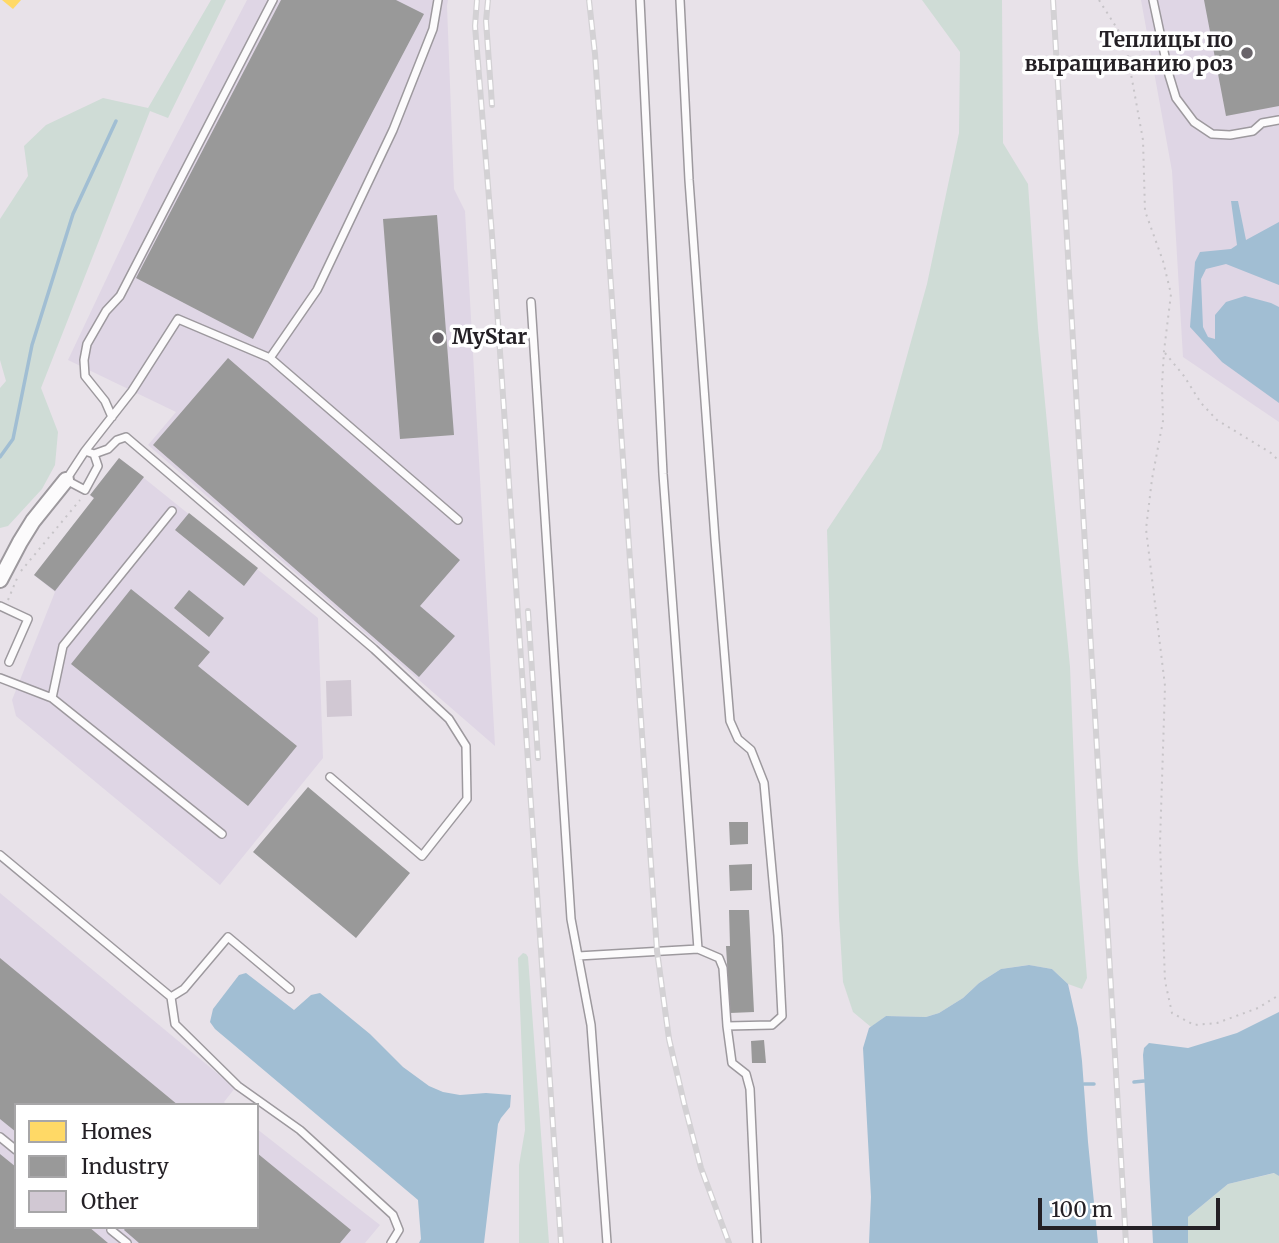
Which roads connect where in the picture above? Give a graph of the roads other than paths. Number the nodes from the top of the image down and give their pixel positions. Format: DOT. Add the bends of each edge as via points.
graph roads {
  1 [pos="273,0"];
  2 [pos="438,0"];
  3 [pos="640,0"];
  4 [pos="680,0"];
  5 [pos="1153,0"];
  6 [pos="1279,120"];
  7 [pos="531,302"];
  8 [pos="270,358"];
  9 [pos="112,417"];
  10 [pos="85,451"];
  11 [pos="94,454"];
  12 [pos="66,480"];
  13 [pos="172,511"];
  14 [pos="458,520"];
  15 [pos="0,580"];
  16 [pos="2,608"];
  17 [pos="9,662"];
  18 [pos="0,678"];
  19 [pos="52,698"];
  20 [pos="330,777"];
  21 [pos="222,834"];
  22 [pos="0,855"];
  23 [pos="698,948"];
  24 [pos="578,956"];
  25 [pos="290,989"];
  26 [pos="171,997"];
  27 [pos="727,1026"];
  28 [pos="0,1137"];
  29 [pos="14,1148"];
  30 [pos="112,1229"];
  31 [pos="127,1243"];
  32 [pos="391,1243"];
  33 [pos="607,1243"];
  34 [pos="757,1243"];
  1 -- 9 [label="lane" via="120,296 87,344 85,376"];
  2 -- 8 [label="lane" via="433,29 388,142 317,290"];
  3 -- 23 [label="lane" via="663,474"];
  4 -- 27 [label="lane" via="730,721 738,739 751,750 764,783 782,1016 772,1025"];
  5 -- 6 [label="lane" via="1176,98 1194,122 1212,134 1230,135"];
  7 -- 24 [label="lane" via="571,919"];
  8 -- 9 [label="lane" via="178,319"];
  8 -- 14 [label="lane"];
  9 -- 10 [label="lane"];
  10 -- 11 [label="lane"];
  10 -- 12 [label="lane"];
  11 -- 12 [label="lane" via="98,466 85,490"];
  11 -- 20 [label="lane" via="126,437 374,649 449,719 466,746 467,799 422,856"];
  12 -- 15 [label="street" via="26,531"];
  13 -- 19 [label="lane" via="63,646"];
  16 -- 17 [label="lane" via="28,619"];
  18 -- 19 [label="lane"];
  19 -- 21 [label="lane"];
  22 -- 26 [label="lane"];
  23 -- 24 [label="lane"];
  23 -- 27 [label="lane" via="719,958 723,968"];
  24 -- 33 [label="lane" via="591,1025"];
  25 -- 26 [label="lane" via="228,937 184,989"];
  26 -- 32 [label="lane" via="175,1024 238,1086 300,1130 393,1215 399,1230"];
  27 -- 34 [label="lane" via="732,1063 746,1074 750,1089"];
  28 -- 29 [label="lane"];
  30 -- 31 [label="lane"];
}
